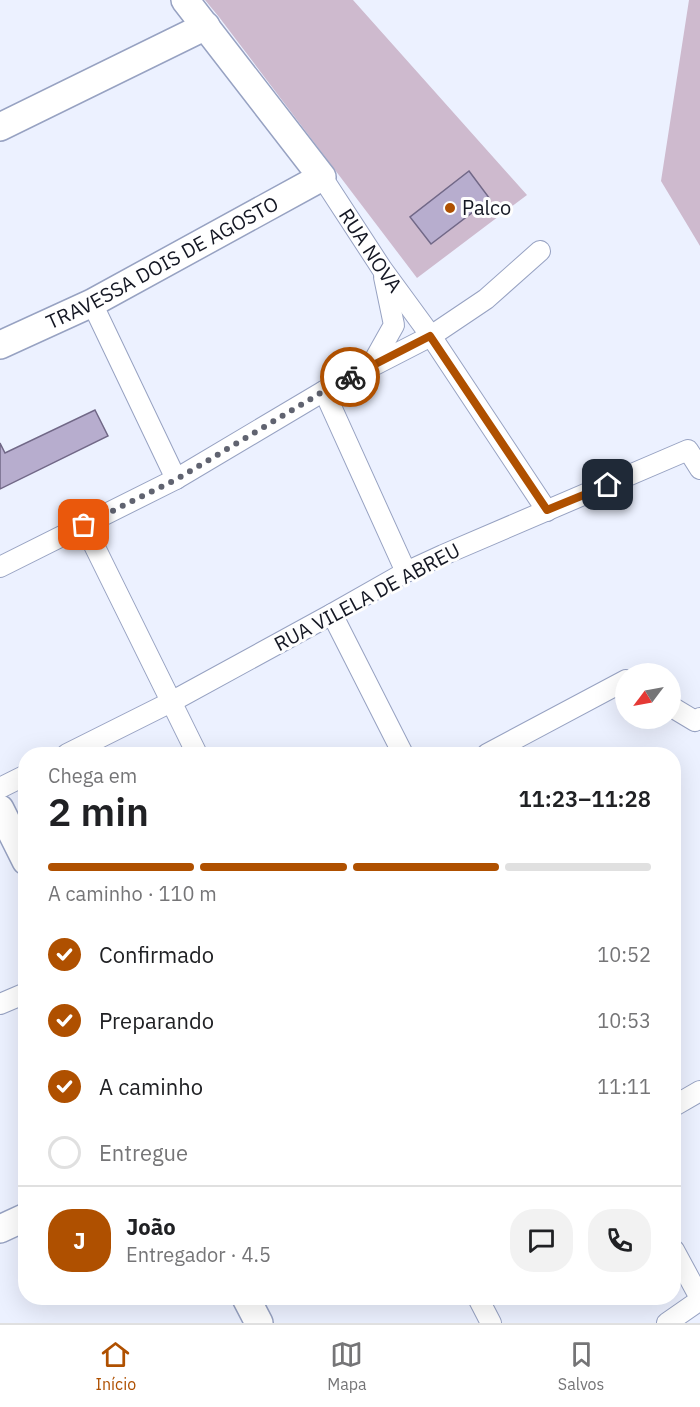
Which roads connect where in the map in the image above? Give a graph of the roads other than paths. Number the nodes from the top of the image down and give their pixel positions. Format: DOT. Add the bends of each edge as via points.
graph roads {
  1 [pos="184,0"];
  2 [pos="206,27"];
  3 [pos="0,127"];
  4 [pos="322,177"];
  5 [pos="540,251"];
  6 [pos="382,269"];
  7 [pos="93,303"];
  8 [pos="430,336"];
  9 [pos="0,345"];
  10 [pos="371,366"];
  11 [pos="324,391"];
  12 [pos="700,469"];
  13 [pos="177,479"];
  14 [pos="547,510"];
  15 [pos="84,525"];
  16 [pos="0,567"];
  17 [pos="406,572"];
  18 [pos="332,614"];
  19 [pos="615,686"];
  20 [pos="171,702"];
  21 [pos="681,713"];
  22 [pos="700,718"];
  23 [pos="81,747"];
  24 [pos="194,747"];
  25 [pos="399,747"];
  26 [pos="500,747"];
  27 [pos="18,779"];
  28 [pos="0,788"];
  29 [pos="0,809"];
  30 [pos="18,845"];
  31 [pos="18,996"];
  32 [pos="0,1004"];
  33 [pos="700,1091"];
  34 [pos="681,1102"];
  35 [pos="18,1220"];
  36 [pos="0,1229"];
  37 [pos="681,1263"];
  38 [pos="700,1299"];
  39 [pos="250,1305"];
  40 [pos="482,1305"];
  41 [pos="259,1323"];
  42 [pos="491,1323"];
  43 [pos="667,1323"];
  1 -- 2 [label="street, RUA NOVA"];
  2 -- 3 [label="street"];
  2 -- 4 [label="street, RUA NOVA"];
  4 -- 6 [label="street, RUA NOVA"];
  4 -- 7 [label="street, TRAVESSA DOIS DE AGOSTO"];
  5 -- 8 [label="street" via="486,299"];
  6 -- 8 [label="street, RUA NOVA"];
  6 -- 10 [label="street" via="394,325"];
  7 -- 9 [label="street, TRAVESSA DOIS DE AGOSTO"];
  7 -- 13 [label="street"];
  8 -- 10 [label="street"];
  8 -- 14 [label="street, RUA NOVA"];
  10 -- 11 [label="street"];
  11 -- 13 [label="street"];
  11 -- 17 [label="street"];
  12 -- 14 [label="street, RUA VILELA DE ABREU" via="688,450"];
  13 -- 15 [label="street"];
  14 -- 17 [label="street, RUA VILELA DE ABREU"];
  15 -- 16 [label="street"];
  15 -- 20 [label="street"];
  17 -- 18 [label="street, RUA VILELA DE ABREU"];
  18 -- 20 [label="street, RUA VILELA DE ABREU"];
  18 -- 25 [label="street"];
  19 -- 26 [label="street"];
  20 -- 23 [label="street, RUA VILELA DE ABREU"];
  20 -- 24 [label="street"];
  21 -- 22 [label="street" via="695,721"];
  27 -- 28 [label="street"];
  29 -- 30 [label="street"];
  31 -- 32 [label="street"];
  33 -- 34 [label="street"];
  35 -- 36 [label="street"];
  37 -- 38 [label="street"];
  38 -- 43 [label="street"];
  39 -- 41 [label="street"];
  40 -- 42 [label="street"];
}
